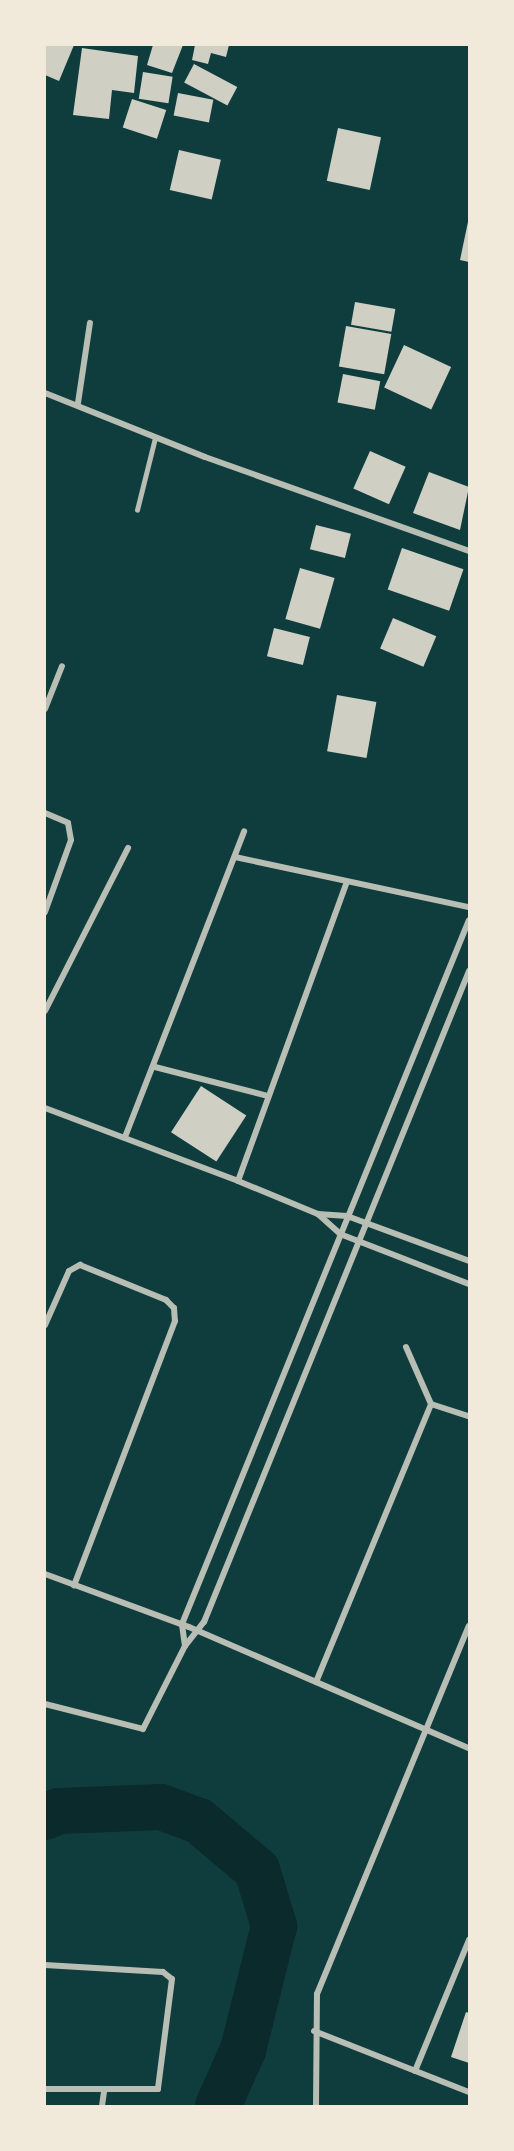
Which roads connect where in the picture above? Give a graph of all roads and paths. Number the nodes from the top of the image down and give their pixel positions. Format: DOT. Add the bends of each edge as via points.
graph roads {
  1 [pos="90,323"];
  2 [pos="45,393"];
  3 [pos="78,403"];
  4 [pos="155,438"];
  5 [pos="138,510"];
  6 [pos="469,551"];
  7 [pos="62,666"];
  8 [pos="45,709"];
  9 [pos="45,813"];
  10 [pos="244,831"];
  11 [pos="128,848"];
  12 [pos="235,856"];
  13 [pos="346,884"];
  14 [pos="469,908"];
  15 [pos="45,912"];
  16 [pos="469,920"];
  17 [pos="469,971"];
  18 [pos="45,1011"];
  19 [pos="154,1067"];
  20 [pos="268,1096"];
  21 [pos="45,1108"];
  22 [pos="125,1137"];
  23 [pos="238,1181"];
  24 [pos="318,1214"];
  25 [pos="347,1216"];
  26 [pos="366,1222"];
  27 [pos="340,1234"];
  28 [pos="358,1241"];
  29 [pos="469,1262"];
  30 [pos="469,1284"];
  31 [pos="45,1325"];
  32 [pos="406,1347"];
  33 [pos="431,1404"];
  34 [pos="469,1416"];
  35 [pos="45,1574"];
  36 [pos="74,1585"];
  37 [pos="182,1624"];
  38 [pos="469,1626"];
  39 [pos="198,1631"];
  40 [pos="185,1646"];
  41 [pos="316,1682"];
  42 [pos="45,1704"];
  43 [pos="424,1730"];
  44 [pos="469,1748"];
  45 [pos="469,1940"];
  46 [pos="45,1965"];
  47 [pos="314,2031"];
  48 [pos="415,2071"];
  49 [pos="45,2089"];
  50 [pos="104,2091"];
  51 [pos="469,2092"];
  52 [pos="102,2106"];
  53 [pos="316,2106"];
  1 -- 3 [label="street"];
  2 -- 3 [label="street"];
  3 -- 4 [label="street"];
  4 -- 5 [label="lane"];
  4 -- 6 [label="street"];
  7 -- 8 [label="street"];
  9 -- 15 [label="street" via="68,823 71,831"];
  10 -- 12 [label="street"];
  11 -- 18 [label="street"];
  12 -- 13 [label="street"];
  12 -- 19 [label="street"];
  13 -- 14 [label="street"];
  13 -- 20 [label="street"];
  16 -- 25 [label="street"];
  17 -- 26 [label="street"];
  19 -- 20 [label="street"];
  19 -- 22 [label="street"];
  20 -- 23 [label="street"];
  21 -- 22 [label="street"];
  22 -- 23 [label="street"];
  23 -- 24 [label="street"];
  24 -- 25 [label="street"];
  24 -- 27 [label="street"];
  25 -- 26 [label="street"];
  25 -- 27 [label="street"];
  26 -- 28 [label="street"];
  26 -- 29 [label="street"];
  27 -- 28 [label="street"];
  27 -- 37 [label="street"];
  28 -- 30 [label="street"];
  28 -- 39 [label="street"];
  31 -- 36 [label="street" via="69,1270 80,1265 166,1300 175,1321"];
  32 -- 33 [label="street"];
  33 -- 34 [label="street"];
  33 -- 41 [label="street"];
  35 -- 36 [label="street"];
  36 -- 37 [label="street"];
  37 -- 39 [label="street"];
  37 -- 40 [label="street"];
  38 -- 43 [label="street"];
  39 -- 40 [label="street"];
  39 -- 41 [label="street"];
  40 -- 42 [label="street" via="139,1732"];
  41 -- 43 [label="street"];
  43 -- 44 [label="street"];
  43 -- 47 [label="street" via="317,1994"];
  45 -- 48 [label="street"];
  46 -- 50 [label="street" via="164,1972 172,1979 158,2089"];
  47 -- 48 [label="street"];
  47 -- 53 [label="street"];
  48 -- 51 [label="street"];
  49 -- 50 [label="street"];
  50 -- 52 [label="street"];
}
